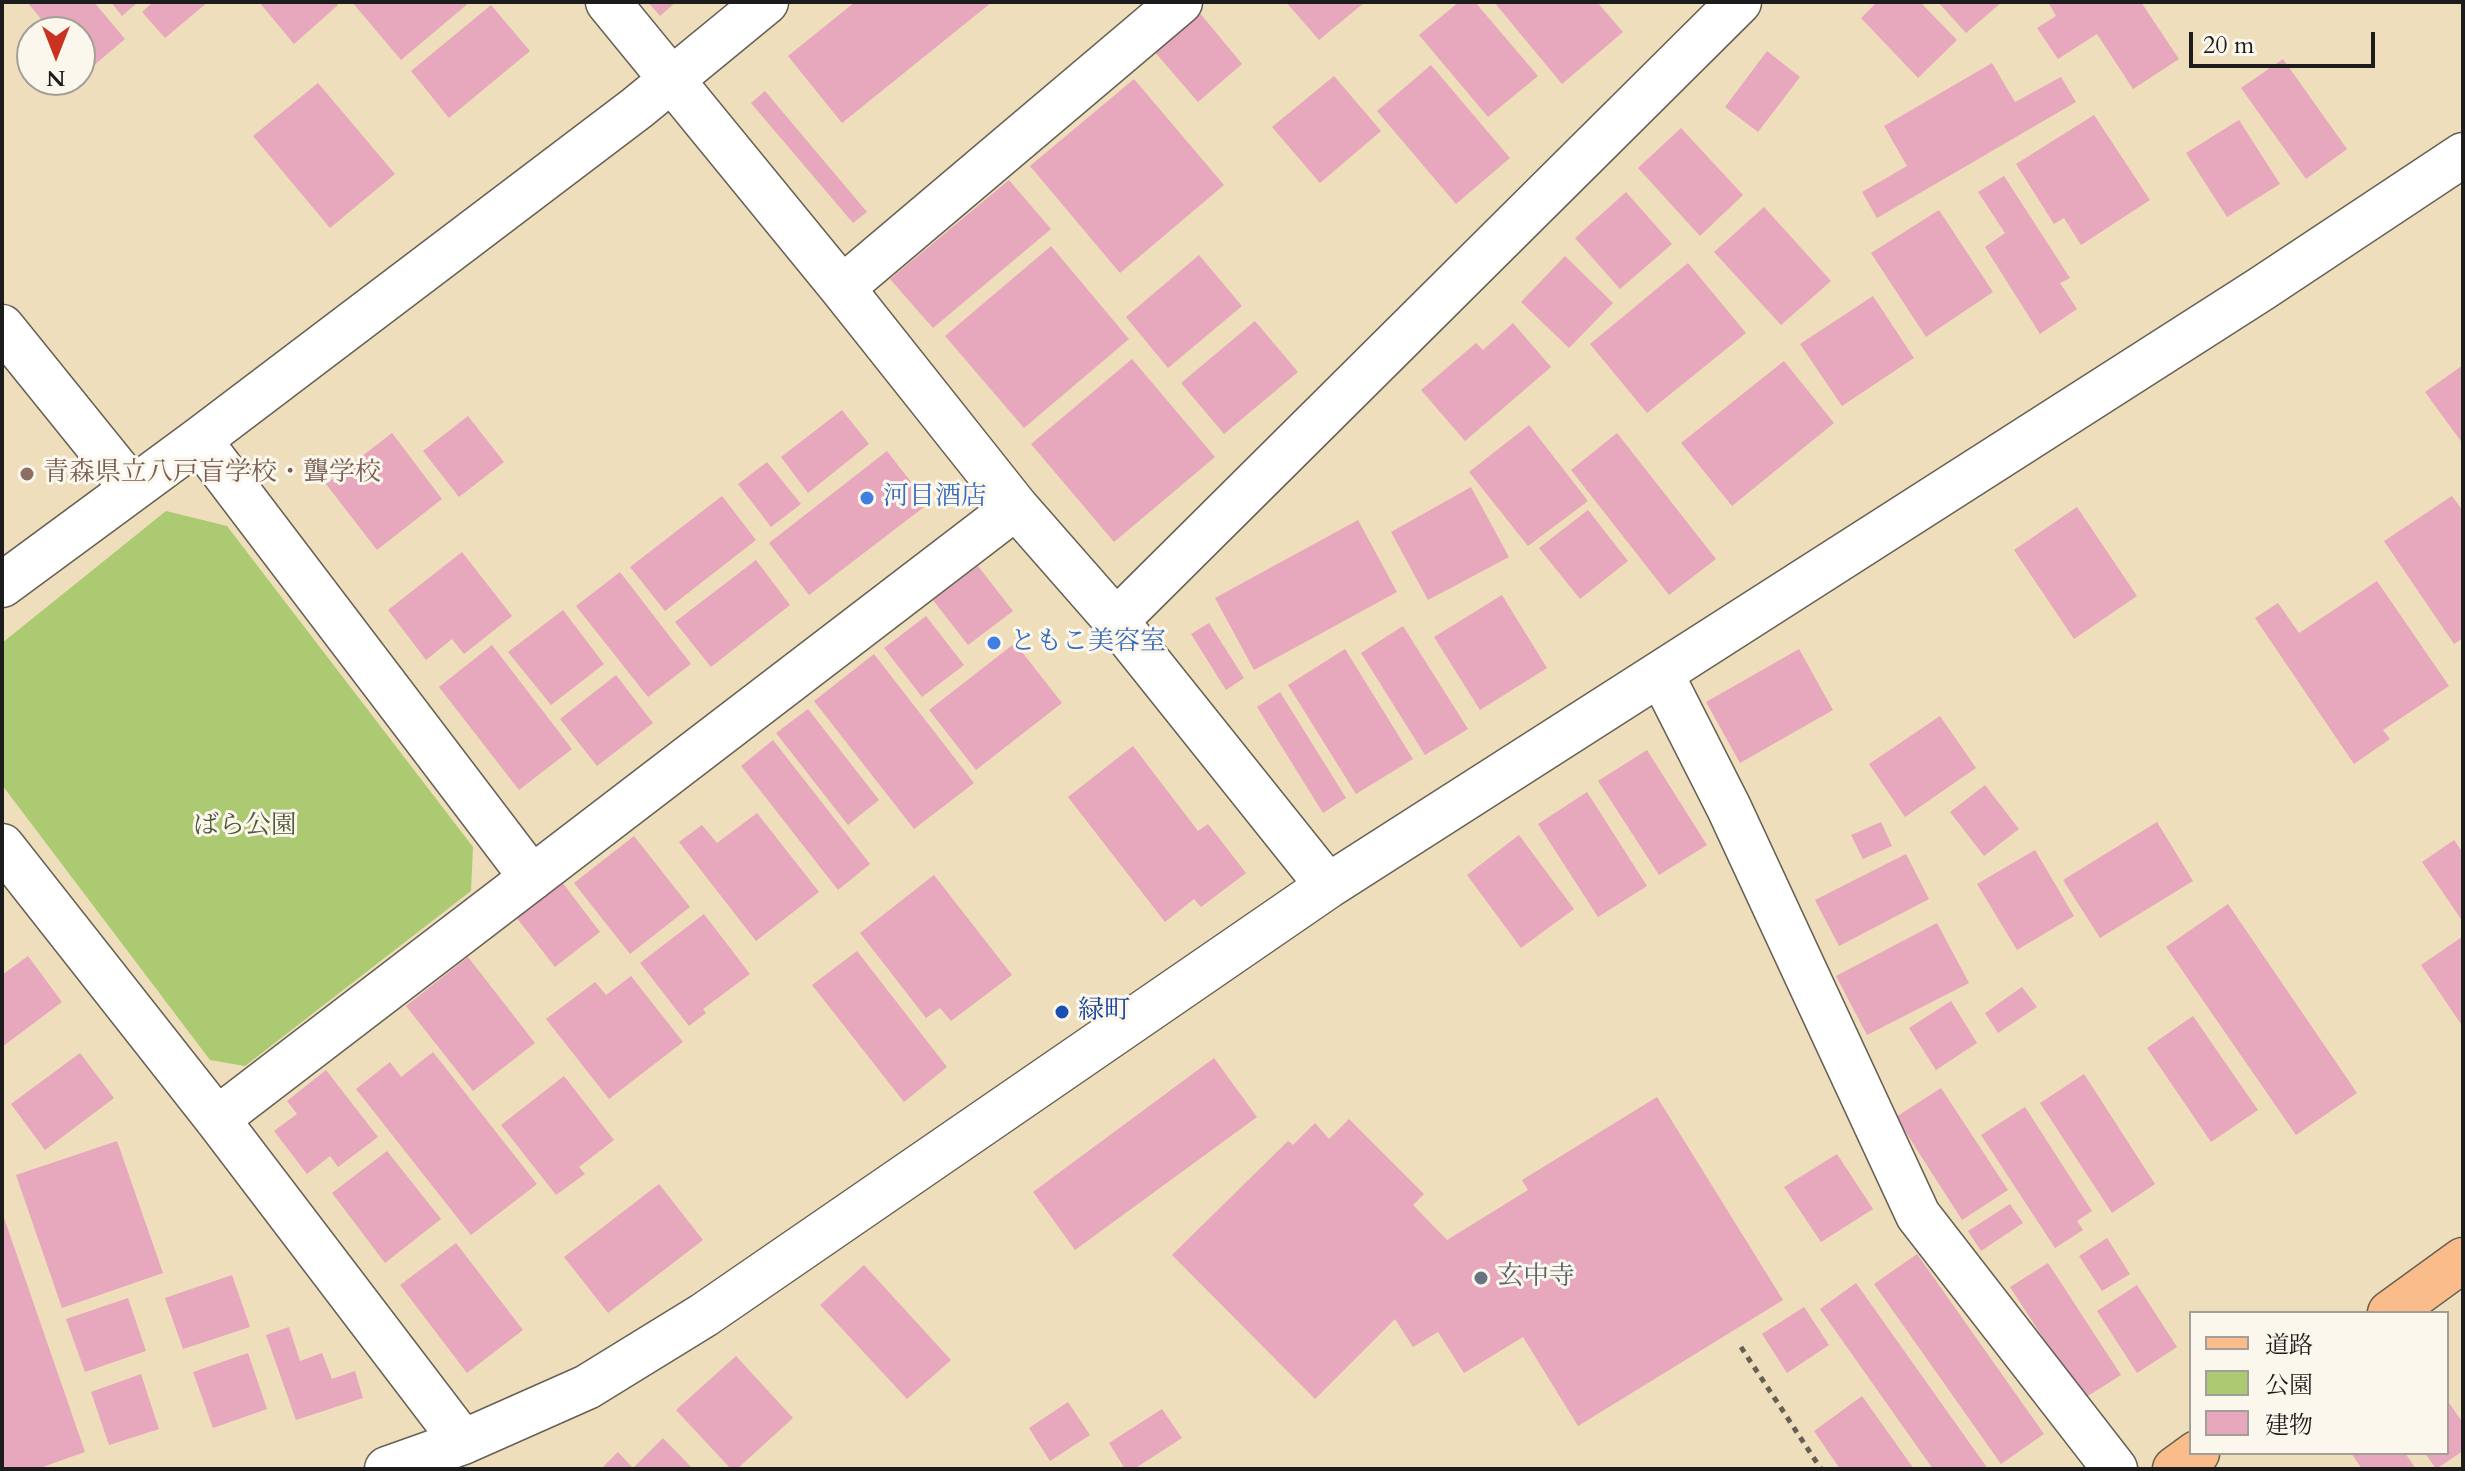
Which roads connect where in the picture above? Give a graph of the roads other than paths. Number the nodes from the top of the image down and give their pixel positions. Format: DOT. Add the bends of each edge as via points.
graph roads {
  1 [pos="608,2"];
  2 [pos="766,2"];
  3 [pos="1180,2"];
  4 [pos="1739,2"];
  5 [pos="671,81"];
  6 [pos="2463,155"];
  7 [pos="842,288"];
  8 [pos="2,327"];
  9 [pos="199,440"];
  10 [pos="132,488"];
  11 [pos="1016,507"];
  12 [pos="2,585"];
  13 [pos="1116,621"];
  14 [pos="1661,674"];
  15 [pos="2,846"];
  16 [pos="532,878"];
  17 [pos="1328,886"];
  18 [pos="217,1119"];
  19 [pos="2463,1260"];
  20 [pos="2393,1311"];
  21 [pos="463,1442"];
  22 [pos="2194,1455"];
  23 [pos="387,1469"];
  24 [pos="2115,1469"];
  25 [pos="2175,1469"];
  1 -- 5 [label="street"];
  2 -- 5 [label="street"];
  3 -- 7 [label="street"];
  4 -- 13 [label="street"];
  5 -- 7 [label="street"];
  5 -- 9 [label="street"];
  6 -- 14 [label="street"];
  7 -- 11 [label="street"];
  8 -- 10 [label="street"];
  9 -- 10 [label="street"];
  9 -- 16 [label="street"];
  10 -- 12 [label="street"];
  11 -- 13 [label="street"];
  11 -- 16 [label="street"];
  13 -- 17 [label="street"];
  14 -- 17 [label="street"];
  14 -- 24 [label="street" via="1918,1215"];
  15 -- 18 [label="street"];
  16 -- 18 [label="street"];
  17 -- 21 [label="street" via="704,1315 587,1387"];
  18 -- 21 [label="street"];
  19 -- 20 [label="main road"];
  21 -- 23 [label="street"];
  22 -- 25 [label="main road"];
}
